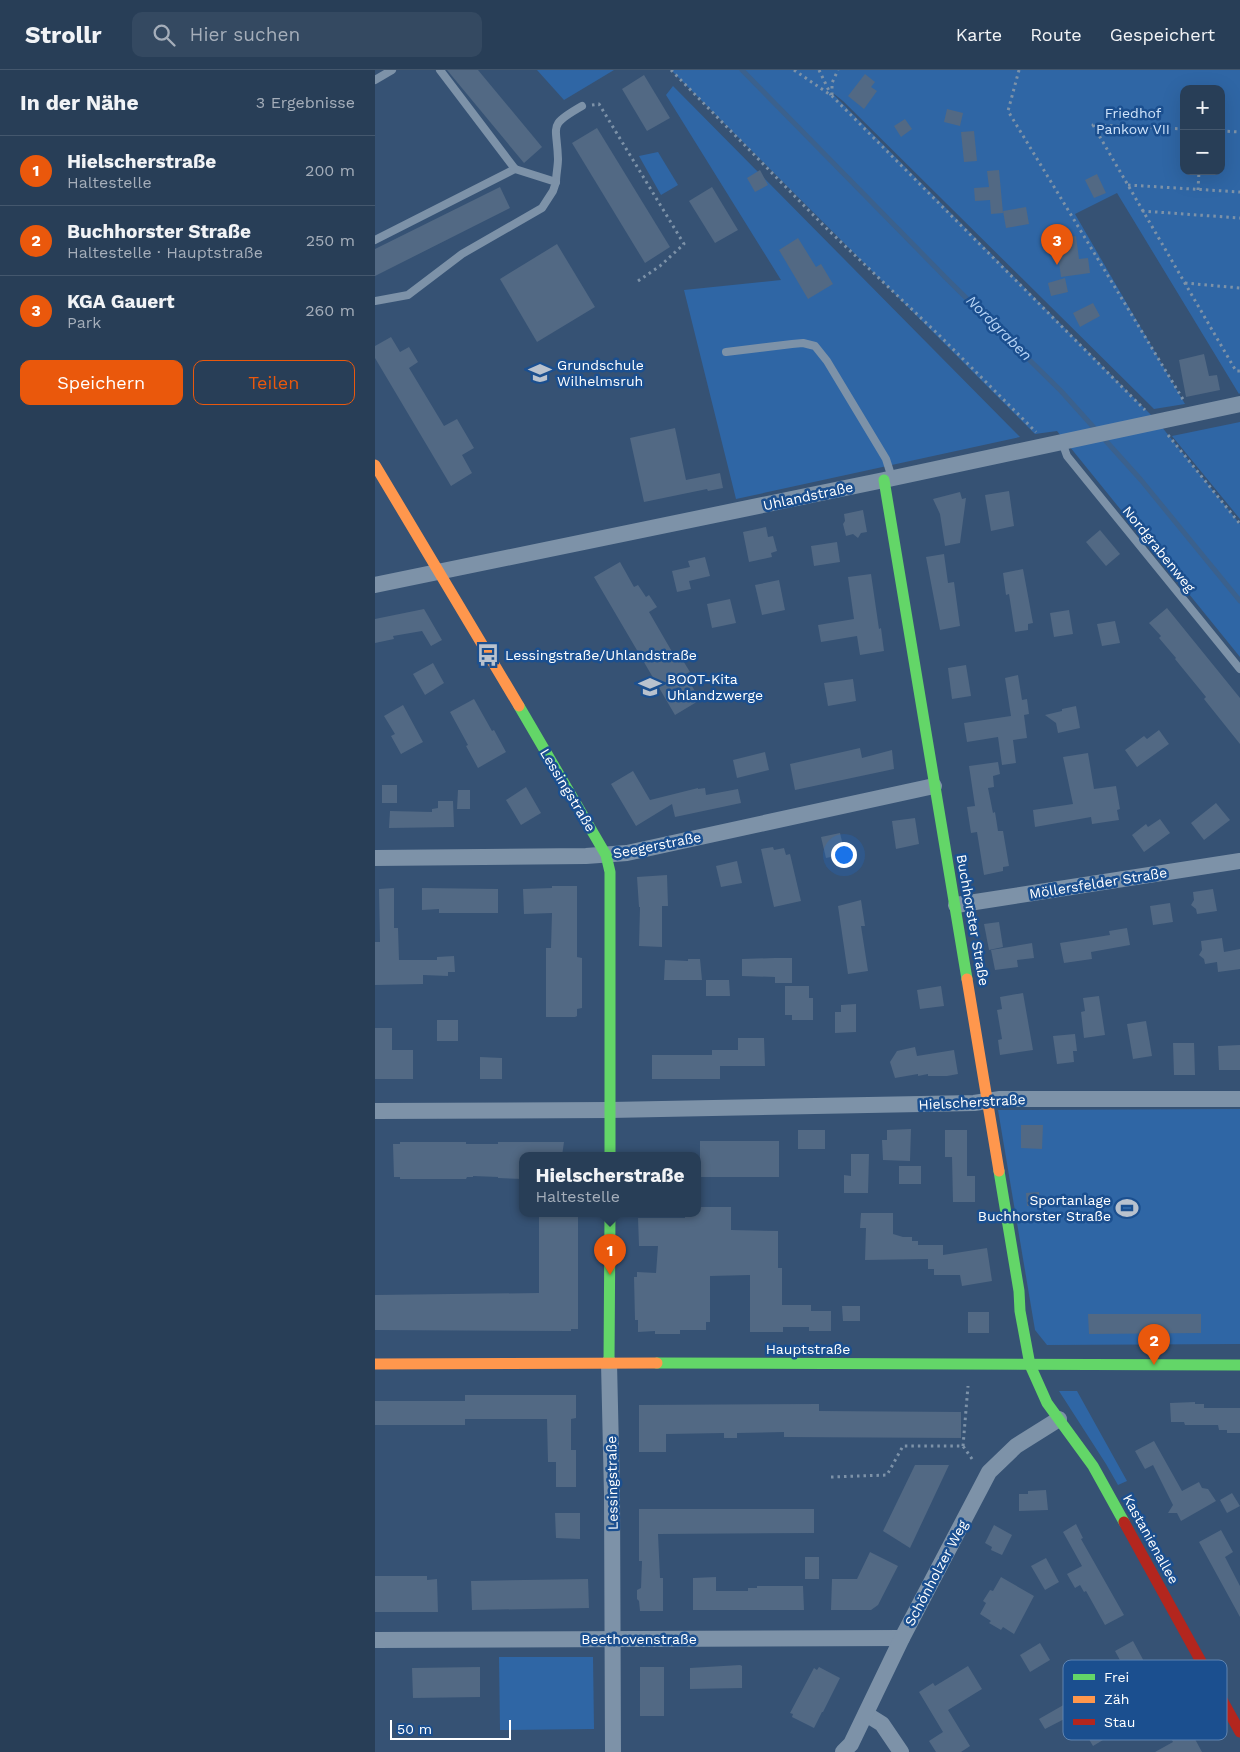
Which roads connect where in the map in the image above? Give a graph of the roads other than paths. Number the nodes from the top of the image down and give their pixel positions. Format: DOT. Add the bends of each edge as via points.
graph roads {
  1 [pos="392,70"];
  2 [pos="440,70"];
  3 [pos="375,80"];
  4 [pos="582,106"];
  5 [pos="515,168"];
  6 [pos="556,182"];
  7 [pos="375,240"];
  8 [pos="375,301"];
  9 [pos="726,352"];
  10 [pos="1240,404"];
  11 [pos="1060,443"];
  12 [pos="375,465"];
  13 [pos="888,479"];
  14 [pos="440,572"];
  15 [pos="375,585"];
  16 [pos="1240,669"];
  17 [pos="934,786"];
  18 [pos="606,855"];
  19 [pos="375,858"];
  20 [pos="1240,861"];
  21 [pos="956,905"];
  22 [pos="1240,1099"];
  23 [pos="987,1101"];
  24 [pos="609,1110"];
  25 [pos="375,1111"];
  26 [pos="610,1152"];
  27 [pos="610,1217"];
  28 [pos="609,1363"];
  29 [pos="375,1364"];
  30 [pos="1029,1365"];
  31 [pos="1240,1365"];
  32 [pos="1059,1419"];
  33 [pos="902,1638"];
  34 [pos="375,1640"];
  35 [pos="612,1640"];
  36 [pos="1200,1660"];
  37 [pos="1227,1708"];
  38 [pos="866,1714"];
  39 [pos="1240,1732"];
  40 [pos="613,1752"];
  41 [pos="843,1752"];
  42 [pos="901,1752"];
  1 -- 3 [label="lane"];
  2 -- 5 [label="lane"];
  4 -- 6 [label="lane" via="566,115 555,129"];
  5 -- 6 [label="lane"];
  5 -- 7 [label="lane"];
  6 -- 8 [label="lane" via="542,208 536,212 462,254 408,295"];
  9 -- 13 [label="lane" via="803,343 815,346 886,459"];
  10 -- 11 [label="street, Uhlandstraße"];
  11 -- 13 [label="street, Uhlandstraße"];
  11 -- 16 [label="lane, Nordgrabenweg" via="1067,456"];
  12 -- 14 [label="street, Lessingstraße"];
  13 -- 14 [label="street, Uhlandstraße"];
  13 -- 17 [label="street, Buchhorster Straße"];
  14 -- 15 [label="street, Uhlandstraße"];
  14 -- 18 [label="street, Lessingstraße"];
  17 -- 18 [label="street, Seegerstraße"];
  17 -- 21 [label="street, Buchhorster Straße"];
  18 -- 19 [label="street, Seegerstraße"];
  18 -- 24 [label="street, Lessingstraße" via="610,872"];
  20 -- 21 [label="street, Möllersfelder Straße"];
  21 -- 23 [label="street, Buchhorster Straße"];
  22 -- 23 [label="street, Hielscherstraße"];
  23 -- 24 [label="street, Hielscherstraße"];
  23 -- 30 [label="street, Buchhorster Straße"];
  24 -- 25 [label="street, Hielscherstraße"];
  24 -- 26 [label="street, Lessingstraße"];
  27 -- 28 [label="street, Lessingstraße"];
  28 -- 29 [label="street, Hauptstraße"];
  28 -- 30 [label="street, Hauptstraße"];
  28 -- 35 [label="street, Lessingstraße"];
  30 -- 31 [label="street, Hauptstraße"];
  30 -- 32 [label="street, Kastanienallee" via="1047,1403"];
  32 -- 33 [label="street, Schönholzer Weg" via="1016,1446 989,1472"];
  32 -- 36 [label="street, Kastanienallee" via="1093,1466"];
  33 -- 35 [label="street, Beethovenstraße"];
  33 -- 38 [label="street, Schönholzer Weg"];
  34 -- 35 [label="street, Beethovenstraße"];
  35 -- 40 [label="street, Lessingstraße"];
  37 -- 39 [label="street, Kastanienallee"];
  38 -- 41 [label="street, Schönholzer Weg" via="851,1744"];
  38 -- 42 [label="street" via="882,1724"];
}
